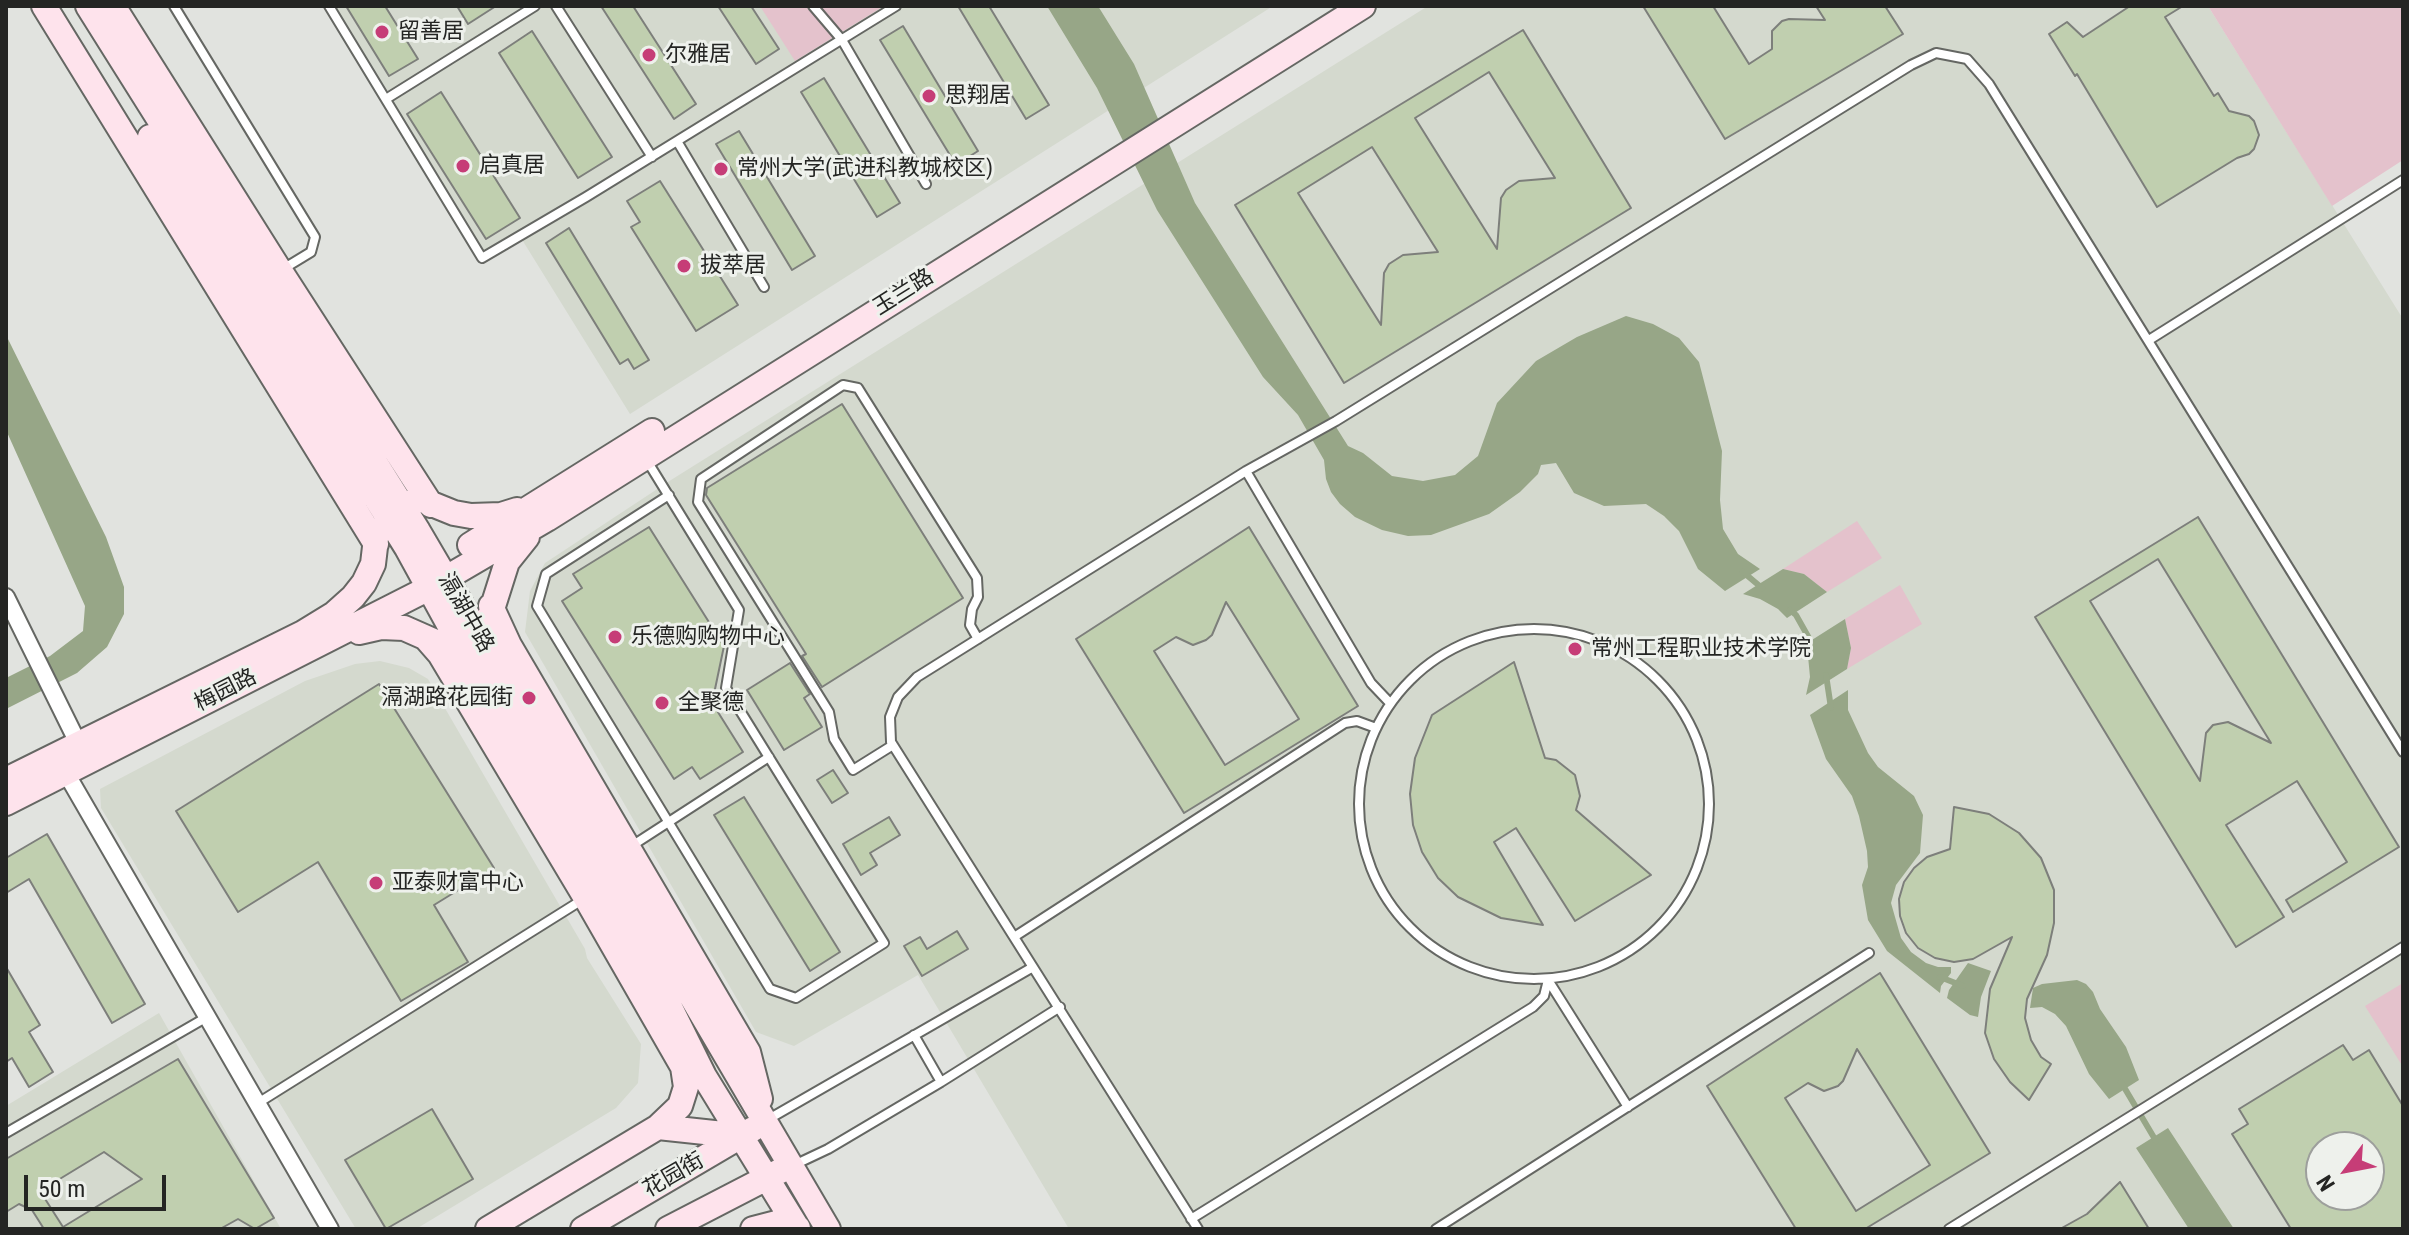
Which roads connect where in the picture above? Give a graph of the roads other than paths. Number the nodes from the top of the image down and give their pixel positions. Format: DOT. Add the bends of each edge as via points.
graph roads {
  1 [pos="44,6"];
  2 [pos="68,6"];
  3 [pos="88,6"];
  4 [pos="113,6"];
  5 [pos="174,6"];
  6 [pos="329,6"];
  7 [pos="556,6"];
  8 [pos="813,6"];
  9 [pos="896,6"];
  10 [pos="1333,6"];
  11 [pos="1363,6"];
  12 [pos="530,7"];
  13 [pos="842,40"];
  14 [pos="386,99"];
  15 [pos="1170,117"];
  16 [pos="677,141"];
  17 [pos="1118,150"];
  18 [pos="652,157"];
  19 [pos="2403,180"];
  20 [pos="926,184"];
  21 [pos="271,277"];
  22 [pos="764,287"];
  23 [pos="2149,340"];
  24 [pos="644,456"];
  25 [pos="1246,471"];
  26 [pos="376,480"];
  27 [pos="669,495"];
  28 [pos="431,505"];
  29 [pos="542,511"];
  30 [pos="376,544"];
  31 [pos="434,576"];
  32 [pos="6,597"];
  33 [pos="491,606"];
  34 [pos="426,638"];
  35 [pos="978,639"];
  36 [pos="301,643"];
  37 [pos="481,683"];
  38 [pos="507,685"];
  39 [pos="1389,702"];
  40 [pos="1376,728"];
  41 [pos="78,743"];
  42 [pos="893,745"];
  43 [pos="2403,752"];
  44 [pos="769,757"];
  45 [pos="66,773"];
  46 [pos="6,780"];
  47 [pos="6,803"];
  48 [pos="668,823"];
  49 [pos="629,847"];
  50 [pos="586,898"];
  51 [pos="1014,937"];
  52 [pos="2403,947"];
  53 [pos="1869,953"];
  54 [pos="1033,967"];
  55 [pos="1548,980"];
  56 [pos="1060,1007"];
  57 [pos="207,1017"];
  58 [pos="914,1035"];
  59 [pos="941,1082"];
  60 [pos="257,1104"];
  61 [pos="1628,1107"];
  62 [pos="765,1121"];
  63 [pos="658,1127"];
  64 [pos="6,1132"];
  65 [pos="742,1136"];
  66 [pos="791,1166"];
  67 [pos="767,1177"];
  68 [pos="1191,1219"];
  69 [pos="1965,1225"];
  70 [pos="330,1229"];
  71 [pos="488,1229"];
  72 [pos="583,1229"];
  73 [pos="668,1229"];
  74 [pos="753,1229"];
  75 [pos="798,1229"];
  76 [pos="828,1229"];
  77 [pos="1198,1229"];
  78 [pos="1436,1229"];
  79 [pos="1949,1229"];
  1 -- 30 [label="street"];
  2 -- 26 [label="street, 滆湖中路"];
  3 -- 21 [label="street, 滆湖中路"];
  4 -- 21 [label="street"];
  5 -- 21 [label="lane" via="315,237 311,252"];
  6 -- 14 [label="lane"];
  7 -- 18 [label="lane"];
  8 -- 13 [label="lane"];
  9 -- 13 [label="lane"];
  10 -- 15 [label="street, 玉兰路"];
  11 -- 15 [label="street, 玉兰路"];
  12 -- 14 [label="lane"];
  13 -- 16 [label="lane"];
  13 -- 20 [label="lane"];
  14 -- 18 [label="lane" via="482,258"];
  15 -- 17 [label="street, 玉兰路"];
  16 -- 18 [label="lane"];
  16 -- 22 [label="lane"];
  17 -- 24 [label="street, 玉兰路"];
  17 -- 29 [label="street, 玉兰路"];
  19 -- 23 [label="lane"];
  21 -- 26 [label="street, 滆湖中路"];
  21 -- 28 [label="street"];
  23 -- 25 [label="lane" via="1989,84 1967,59 1936,53"];
  23 -- 43 [label="lane"];
  24 -- 27 [label="lane"];
  24 -- 29 [label="street, 玉兰路"];
  25 -- 35 [label="lane"];
  25 -- 39 [label="lane" via="1371,683"];
  26 -- 28 [label="street"];
  26 -- 30 [label="street"];
  26 -- 31 [label="street, 滆湖中路"];
  27 -- 44 [label="lane" via="739,610 726,688"];
  27 -- 48 [label="lane" via="546,574 537,606"];
  28 -- 29 [label="street" via="471,516"];
  29 -- 31 [label="street, 玉兰路"];
  29 -- 33 [label="street" via="507,562"];
  30 -- 36 [label="street" via="373,564 353,597"];
  31 -- 36 [label="street, 梅园路"];
  31 -- 37 [label="street, 滆湖中路"];
  31 -- 38 [label="street, 滆湖中路"];
  32 -- 41 [label="street"];
  33 -- 38 [label="street" via="488,635"];
  33 -- 49 [label="street"];
  34 -- 36 [label="street" via="404,628 381,627"];
  34 -- 37 [label="street" via="454,653"];
  34 -- 50 [label="street"];
  35 -- 42 [label="lane" via="917,677 898,697 890,717"];
  35 -- 42 [label="lane" via="970,625 977,578 858,388 843,385 701,479 698,502 829,712 834,739 853,770"];
  36 -- 41 [label="street, 梅园路"];
  36 -- 45 [label="street, 梅园路"];
  37 -- 65 [label="street, 滆湖中路"];
  38 -- 62 [label="street, 滆湖中路"];
  39 -- 40 [label="lane"];
  39 -- 55 [label="lane" via="1429,661 1481,635 1537,627 1594,638 1644,666 1683,711 1706,765 1709,824 1693,881 1659,929 1611,964"];
  40 -- 51 [label="lane" via="1345,723"];
  40 -- 55 [label="lane" via="1364,754 1357,811 1369,867 1398,917 1441,955 1496,977"];
  41 -- 46 [label="street, 梅园路"];
  42 -- 51 [label="lane"];
  44 -- 48 [label="lane"];
  44 -- 48 [label="lane" via="884,943 796,998 770,989"];
  45 -- 47 [label="street, 梅园路"];
  45 -- 57 [label="street"];
  48 -- 49 [label="lane"];
  49 -- 62 [label="street" via="748,1052"];
  50 -- 60 [label="lane"];
  50 -- 63 [label="street" via="683,1067 686,1087 680,1106"];
  51 -- 54 [label="lane"];
  52 -- 69 [label="lane"];
  53 -- 61 [label="lane"];
  54 -- 56 [label="lane"];
  54 -- 58 [label="lane"];
  55 -- 61 [label="lane"];
  55 -- 68 [label="lane" via="1544,996 1533,1007"];
  56 -- 59 [label="lane"];
  56 -- 68 [label="lane"];
  57 -- 60 [label="street"];
  57 -- 64 [label="lane"];
  58 -- 59 [label="lane"];
  58 -- 62 [label="lane"];
  59 -- 66 [label="lane"];
  60 -- 70 [label="street"];
  61 -- 78 [label="lane"];
  62 -- 65 [label="street, 花园街"];
  62 -- 66 [label="street, 滆湖中路"];
  63 -- 65 [label="street"];
  63 -- 71 [label="street"];
  65 -- 67 [label="street, 滆湖中路"];
  65 -- 72 [label="street, 花园街"];
  66 -- 67 [label="street, 花园街"];
  66 -- 76 [label="street, 滆湖中路"];
  67 -- 73 [label="street, 花园街"];
  67 -- 75 [label="street, 滆湖中路"];
  68 -- 77 [label="lane"];
  69 -- 79 [label="lane"];
  74 -- 75 [label="street" via="780,1222"];
}
